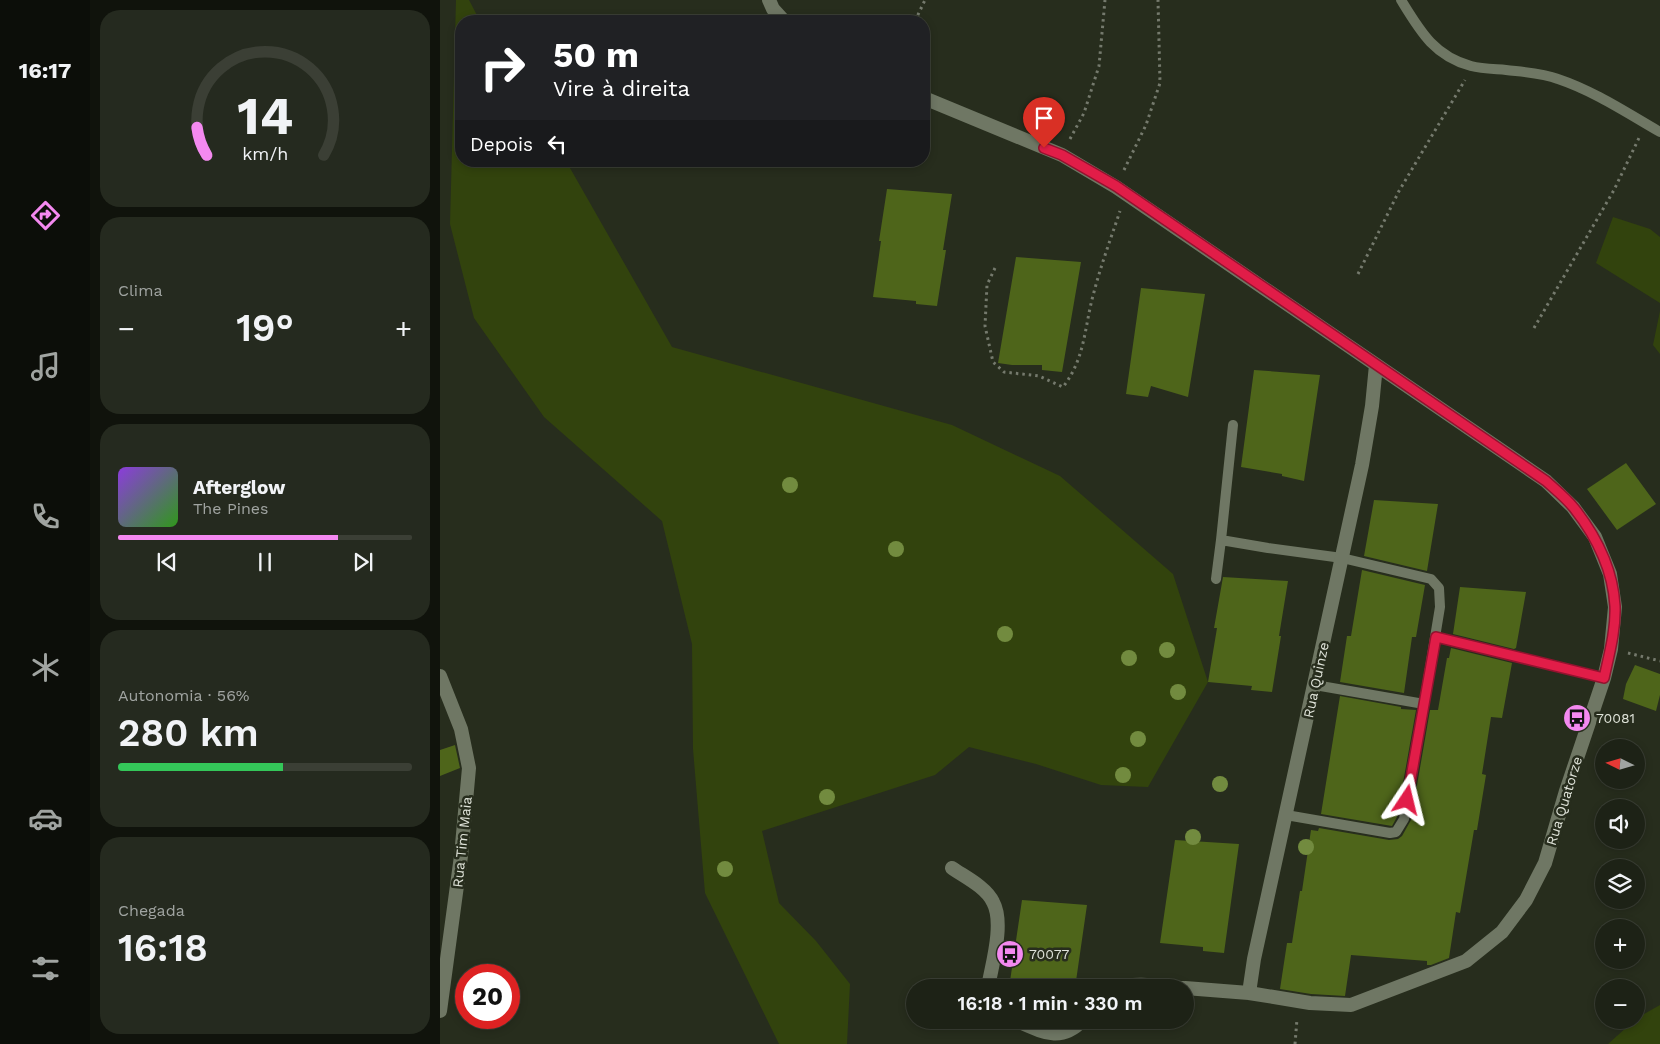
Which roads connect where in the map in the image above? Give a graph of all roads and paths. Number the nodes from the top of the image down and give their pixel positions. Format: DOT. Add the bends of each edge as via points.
graph roads {
  1 [pos="769,0"];
  2 [pos="924,0"];
  3 [pos="1105,0"];
  4 [pos="1158,0"];
  5 [pos="1401,0"];
  6 [pos="778,15"];
  7 [pos="918,15"];
  8 [pos="1473,66"];
  9 [pos="930,100"];
  10 [pos="1645,124"];
  11 [pos="1660,132"];
  12 [pos="1062,155"];
  13 [pos="1121,190"];
  14 [pos="995,268"];
  15 [pos="1358,274"];
  16 [pos="1534,328"];
  17 [pos="1376,365"];
  18 [pos="1234,425"];
  19 [pos="1221,540"];
  20 [pos="1342,558"];
  21 [pos="1216,579"];
  22 [pos="1436,637"];
  23 [pos="1611,649"];
  24 [pos="1660,661"];
  25 [pos="440,676"];
  26 [pos="1604,678"];
  27 [pos="1315,685"];
  28 [pos="1424,704"];
  29 [pos="1286,815"];
  30 [pos="952,868"];
  31 [pos="445,942"];
  32 [pos="989,979"];
  33 [pos="1194,989"];
  34 [pos="1249,993"];
  35 [pos="440,1011"];
  36 [pos="1036,1029"];
  37 [pos="1075,1029"];
  1 -- 6 [label="street"];
  2 -- 7 [label="path"];
  3 -- 12 [label="path" via="1099,66 1084,113"];
  4 -- 13 [label="path" via="1160,83"];
  5 -- 8 [label="lane" via="1435,48 1458,62"];
  8 -- 10 [label="lane" via="1556,78 1584,89"];
  8 -- 15 [label="path" via="1399,191"];
  9 -- 12 [label="street, Rua Quatorze"];
  10 -- 11 [label="lane"];
  10 -- 16 [label="path" via="1614,190"];
  12 -- 13 [label="street, Rua Quatorze"];
  13 -- 14 [label="path" via="1082,347 1074,373 1063,387 1039,376 1004,372 993,362 986,326 988,285"];
  13 -- 17 [label="street, Rua Quatorze"];
  17 -- 20 [label="street, Rua Quinze" via="1362,465"];
  17 -- 23 [label="street, Rua Quatorze" via="1546,481 1573,507 1595,537 1610,574 1615,606"];
  18 -- 19 [label="lane"];
  19 -- 20 [label="lane"];
  19 -- 21 [label="lane"];
  20 -- 22 [label="lane" via="1431,579 1439,588 1440,597"];
  20 -- 27 [label="street, Rua Quinze"];
  22 -- 26 [label="lane"];
  22 -- 28 [label="lane"];
  23 -- 24 [label="path"];
  23 -- 26 [label="street, Rua Quatorze"];
  25 -- 31 [label="street, Rua Tim Maia" via="461,729 469,768 461,856"];
  26 -- 34 [label="street, Rua Quatorze" via="1545,863 1526,900 1502,932 1466,961 1351,1005 1310,1003"];
  27 -- 28 [label="lane"];
  27 -- 29 [label="street, Rua Quinze"];
  28 -- 29 [label="lane" via="1404,819 1396,832"];
  29 -- 34 [label="street, Rua Quinze"];
  30 -- 32 [label="street" via="993,901 997,914 996,937"];
  31 -- 35 [label="street, Rua Tim Maia"];
  33 -- 34 [label="street, Rua Quatorze"];
  36 -- 37 [label="street" via="1058,1035"];
}
